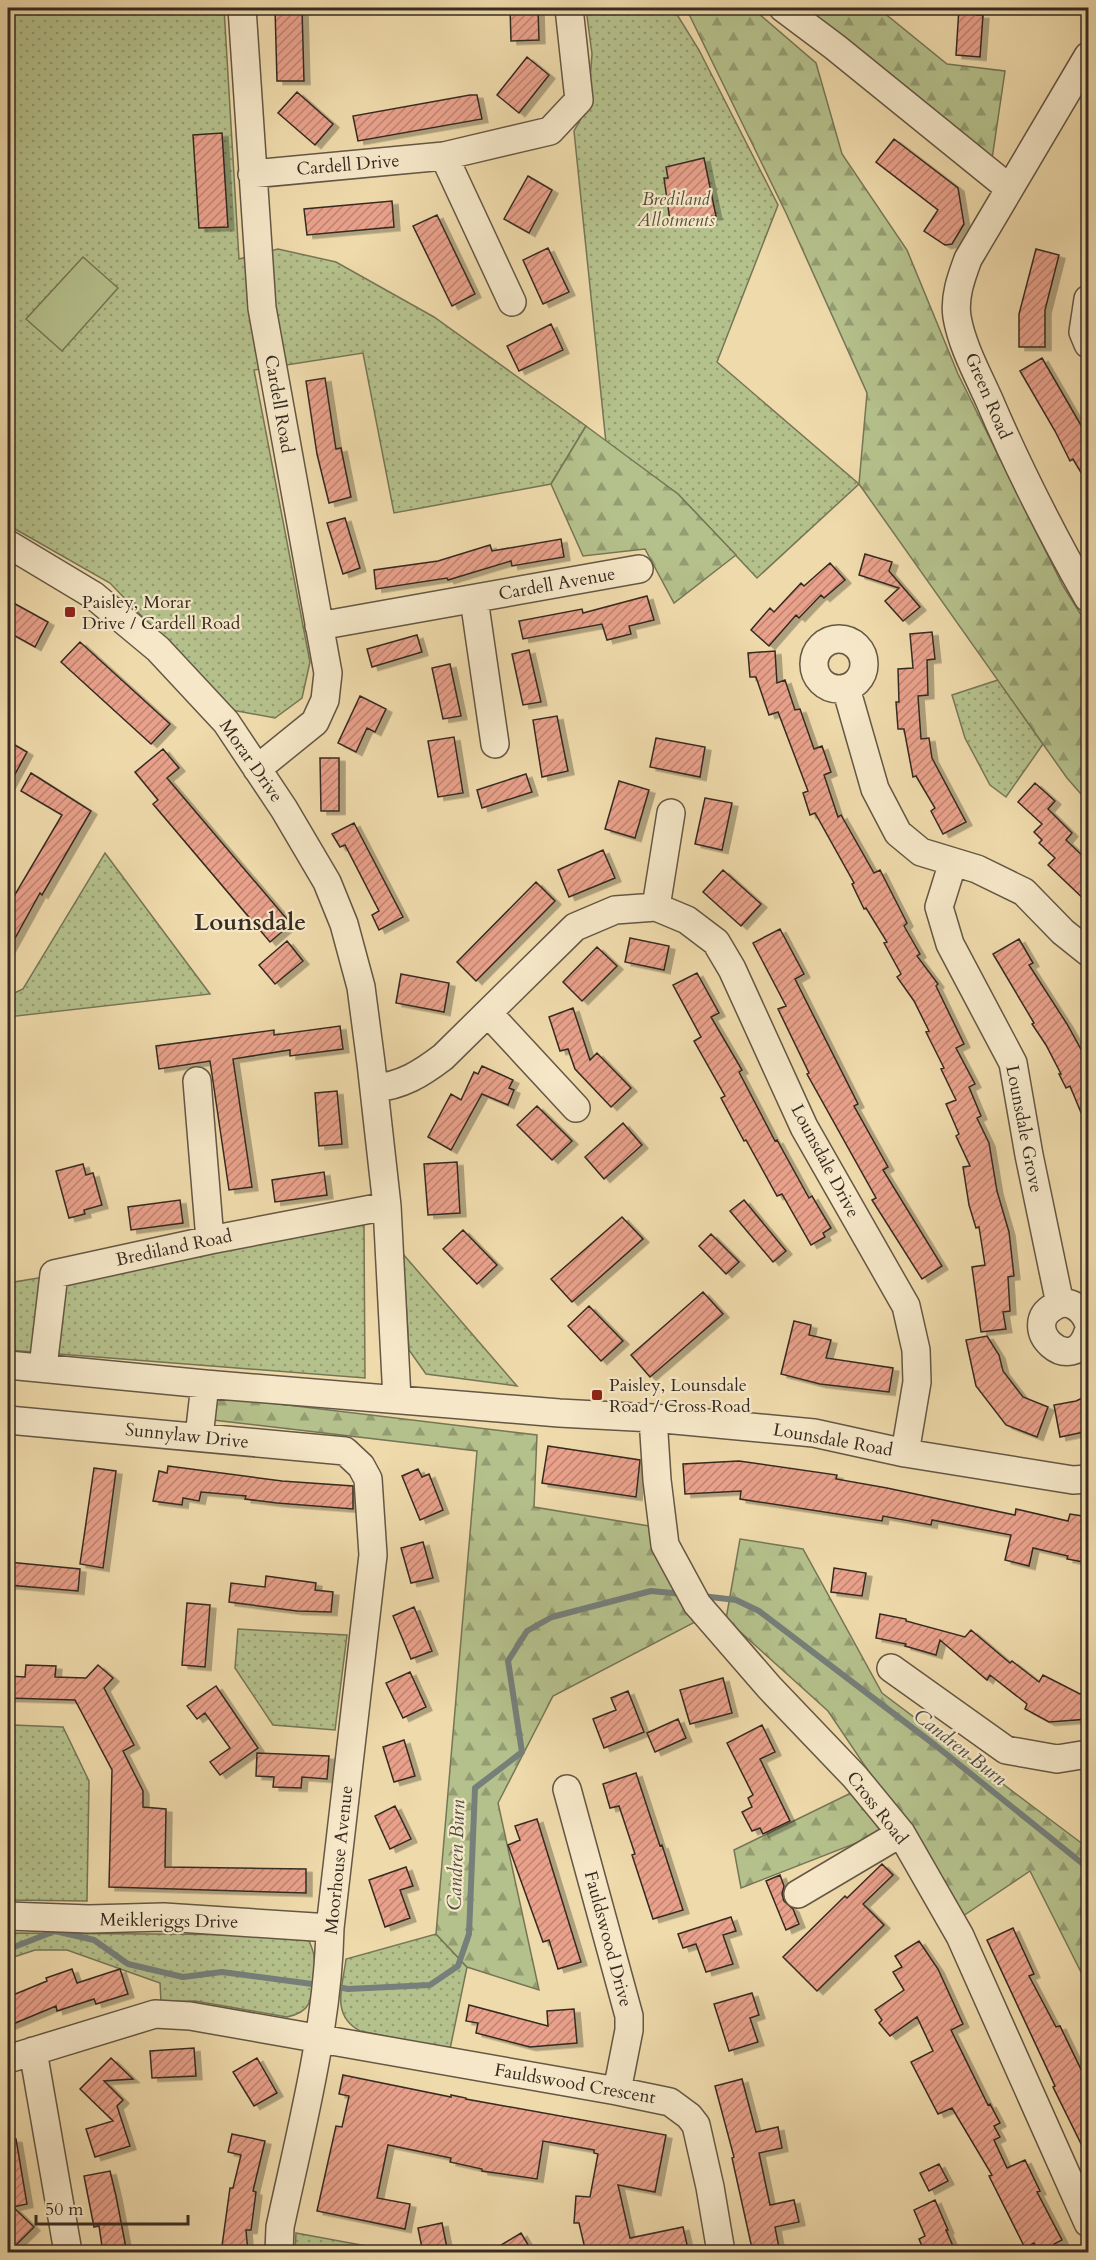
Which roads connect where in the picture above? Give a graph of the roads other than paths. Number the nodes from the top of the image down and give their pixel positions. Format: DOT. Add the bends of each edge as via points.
graph roads {
  1 [pos="242,8"];
  2 [pos="569,8"];
  3 [pos="783,8"];
  4 [pos="1089,56"];
  5 [pos="444,156"];
  6 [pos="252,174"];
  7 [pos="1009,189"];
  8 [pos="512,302"];
  9 [pos="1087,308"];
  10 [pos="1089,344"];
  11 [pos="8,544"];
  12 [pos="639,569"];
  13 [pos="1089,598"];
  14 [pos="474,599"];
  15 [pos="319,626"];
  16 [pos="846,688"];
  17 [pos="495,744"];
  18 [pos="257,769"];
  19 [pos="671,813"];
  20 [pos="953,862"];
  21 [pos="656,907"];
  22 [pos="1089,952"];
  23 [pos="488,1013"];
  24 [pos="373,1076"];
  25 [pos="197,1082"];
  26 [pos="576,1108"];
  27 [pos="387,1206"];
  28 [pos="210,1240"];
  29 [pos="1060,1304"];
  30 [pos="1089,1322"];
  31 [pos="1089,1332"];
  32 [pos="8,1365"];
  33 [pos="43,1367"];
  34 [pos="205,1384"];
  35 [pos="397,1399"];
  36 [pos="653,1418"];
  37 [pos="8,1420"];
  38 [pos="200,1437"];
  39 [pos="905,1453"];
  40 [pos="361,1466"];
  41 [pos="1089,1479"];
  42 [pos="891,1668"];
  43 [pos="1089,1754"];
  44 [pos="567,1789"];
  45 [pos="901,1833"];
  46 [pos="798,1894"];
  47 [pos="8,1916"];
  48 [pos="330,1928"];
  49 [pos="318,2038"];
  50 [pos="20,2055"];
  51 [pos="617,2091"];
  52 [pos="1089,2223"];
  53 [pos="68,2253"];
  54 [pos="279,2253"];
  55 [pos="721,2253"];
  1 -- 6 [label="street, Cardell Road"];
  2 -- 5 [label="street, Cardell Drive" via="579,100 550,130"];
  3 -- 7 [label="street"];
  4 -- 7 [label="street, Green Road"];
  5 -- 6 [label="street, Cardell Drive"];
  5 -- 8 [label="street"];
  6 -- 15 [label="street, Cardell Road" via="262,308"];
  7 -- 13 [label="street, Green Road" via="968,259 958,288 957,316 970,357 1016,462"];
  9 -- 10 [label="street" via="1083,332"];
  11 -- 18 [label="street, Morar Drive" via="93,596 159,649 226,722"];
  12 -- 14 [label="street, Cardell Avenue"];
  14 -- 15 [label="street, Cardell Avenue"];
  14 -- 17 [label="street, Cardell Avenue"];
  15 -- 18 [label="street, Cardell Road" via="328,674 325,700 315,722"];
  16 -- 20 [label="street" via="875,789 898,833 921,852"];
  18 -- 24 [label="street, Morar Drive" via="327,882 344,924 361,987"];
  19 -- 21 [label="street"];
  20 -- 22 [label="street" via="1024,892"];
  20 -- 29 [label="street, Lounsdale Grove" via="939,907 950,944 1013,1063"];
  21 -- 23 [label="street, Lounsdale Drive" via="615,910 575,927"];
  21 -- 39 [label="street, Lounsdale Drive" via="687,920 716,942 804,1127 906,1306 916,1350 917,1382"];
  23 -- 24 [label="street, Lounsdale Drive" via="420,1075 390,1087"];
  23 -- 26 [label="street"];
  24 -- 27 [label="street"];
  25 -- 28 [label="street"];
  27 -- 28 [label="street, Brediland Road"];
  27 -- 35 [label="street"];
  28 -- 33 [label="street, Brediland Road" via="54,1274"];
  29 -- 30 [label="street" via="1077,1307"];
  29 -- 31 [label="street" via="1049,1310 1043,1321 1042,1333 1048,1344 1059,1350 1071,1350 1082,1344"];
  32 -- 33 [label="street"];
  33 -- 34 [label="street"];
  34 -- 35 [label="street"];
  34 -- 38 [label="street"];
  35 -- 36 [label="street, Lounsdale Road"];
  36 -- 39 [label="street, Lounsdale Road" via="814,1433"];
  36 -- 45 [label="street, Cross Road" via="665,1545 697,1604"];
  37 -- 38 [label="street, Sunnylaw Drive"];
  38 -- 40 [label="street, Sunnylaw Drive" via="345,1451"];
  39 -- 41 [label="street, Lounsdale Road" via="1073,1480"];
  40 -- 48 [label="street, Moorhouse Avenue" via="368,1479 373,1555"];
  42 -- 43 [label="street" via="1006,1750 1057,1759"];
  44 -- 51 [label="street, Fauldswood Drive" via="629,2016"];
  45 -- 46 [label="street"];
  45 -- 52 [label="street, Cross Road" via="960,1936"];
  47 -- 48 [label="street, Meikleriggs Drive" via="164,1917"];
  48 -- 49 [label="street, Moorhouse Avenue" via="330,1961"];
  49 -- 50 [label="street, Fauldswood Crescent" via="190,2016 155,2014"];
  49 -- 51 [label="street, Fauldswood Crescent"];
  49 -- 54 [label="street, Moorhouse Avenue" via="280,2227"];
  50 -- 53 [label="street"];
  51 -- 55 [label="street, Fauldswood Crescent" via="670,2102 696,2126"];
}
